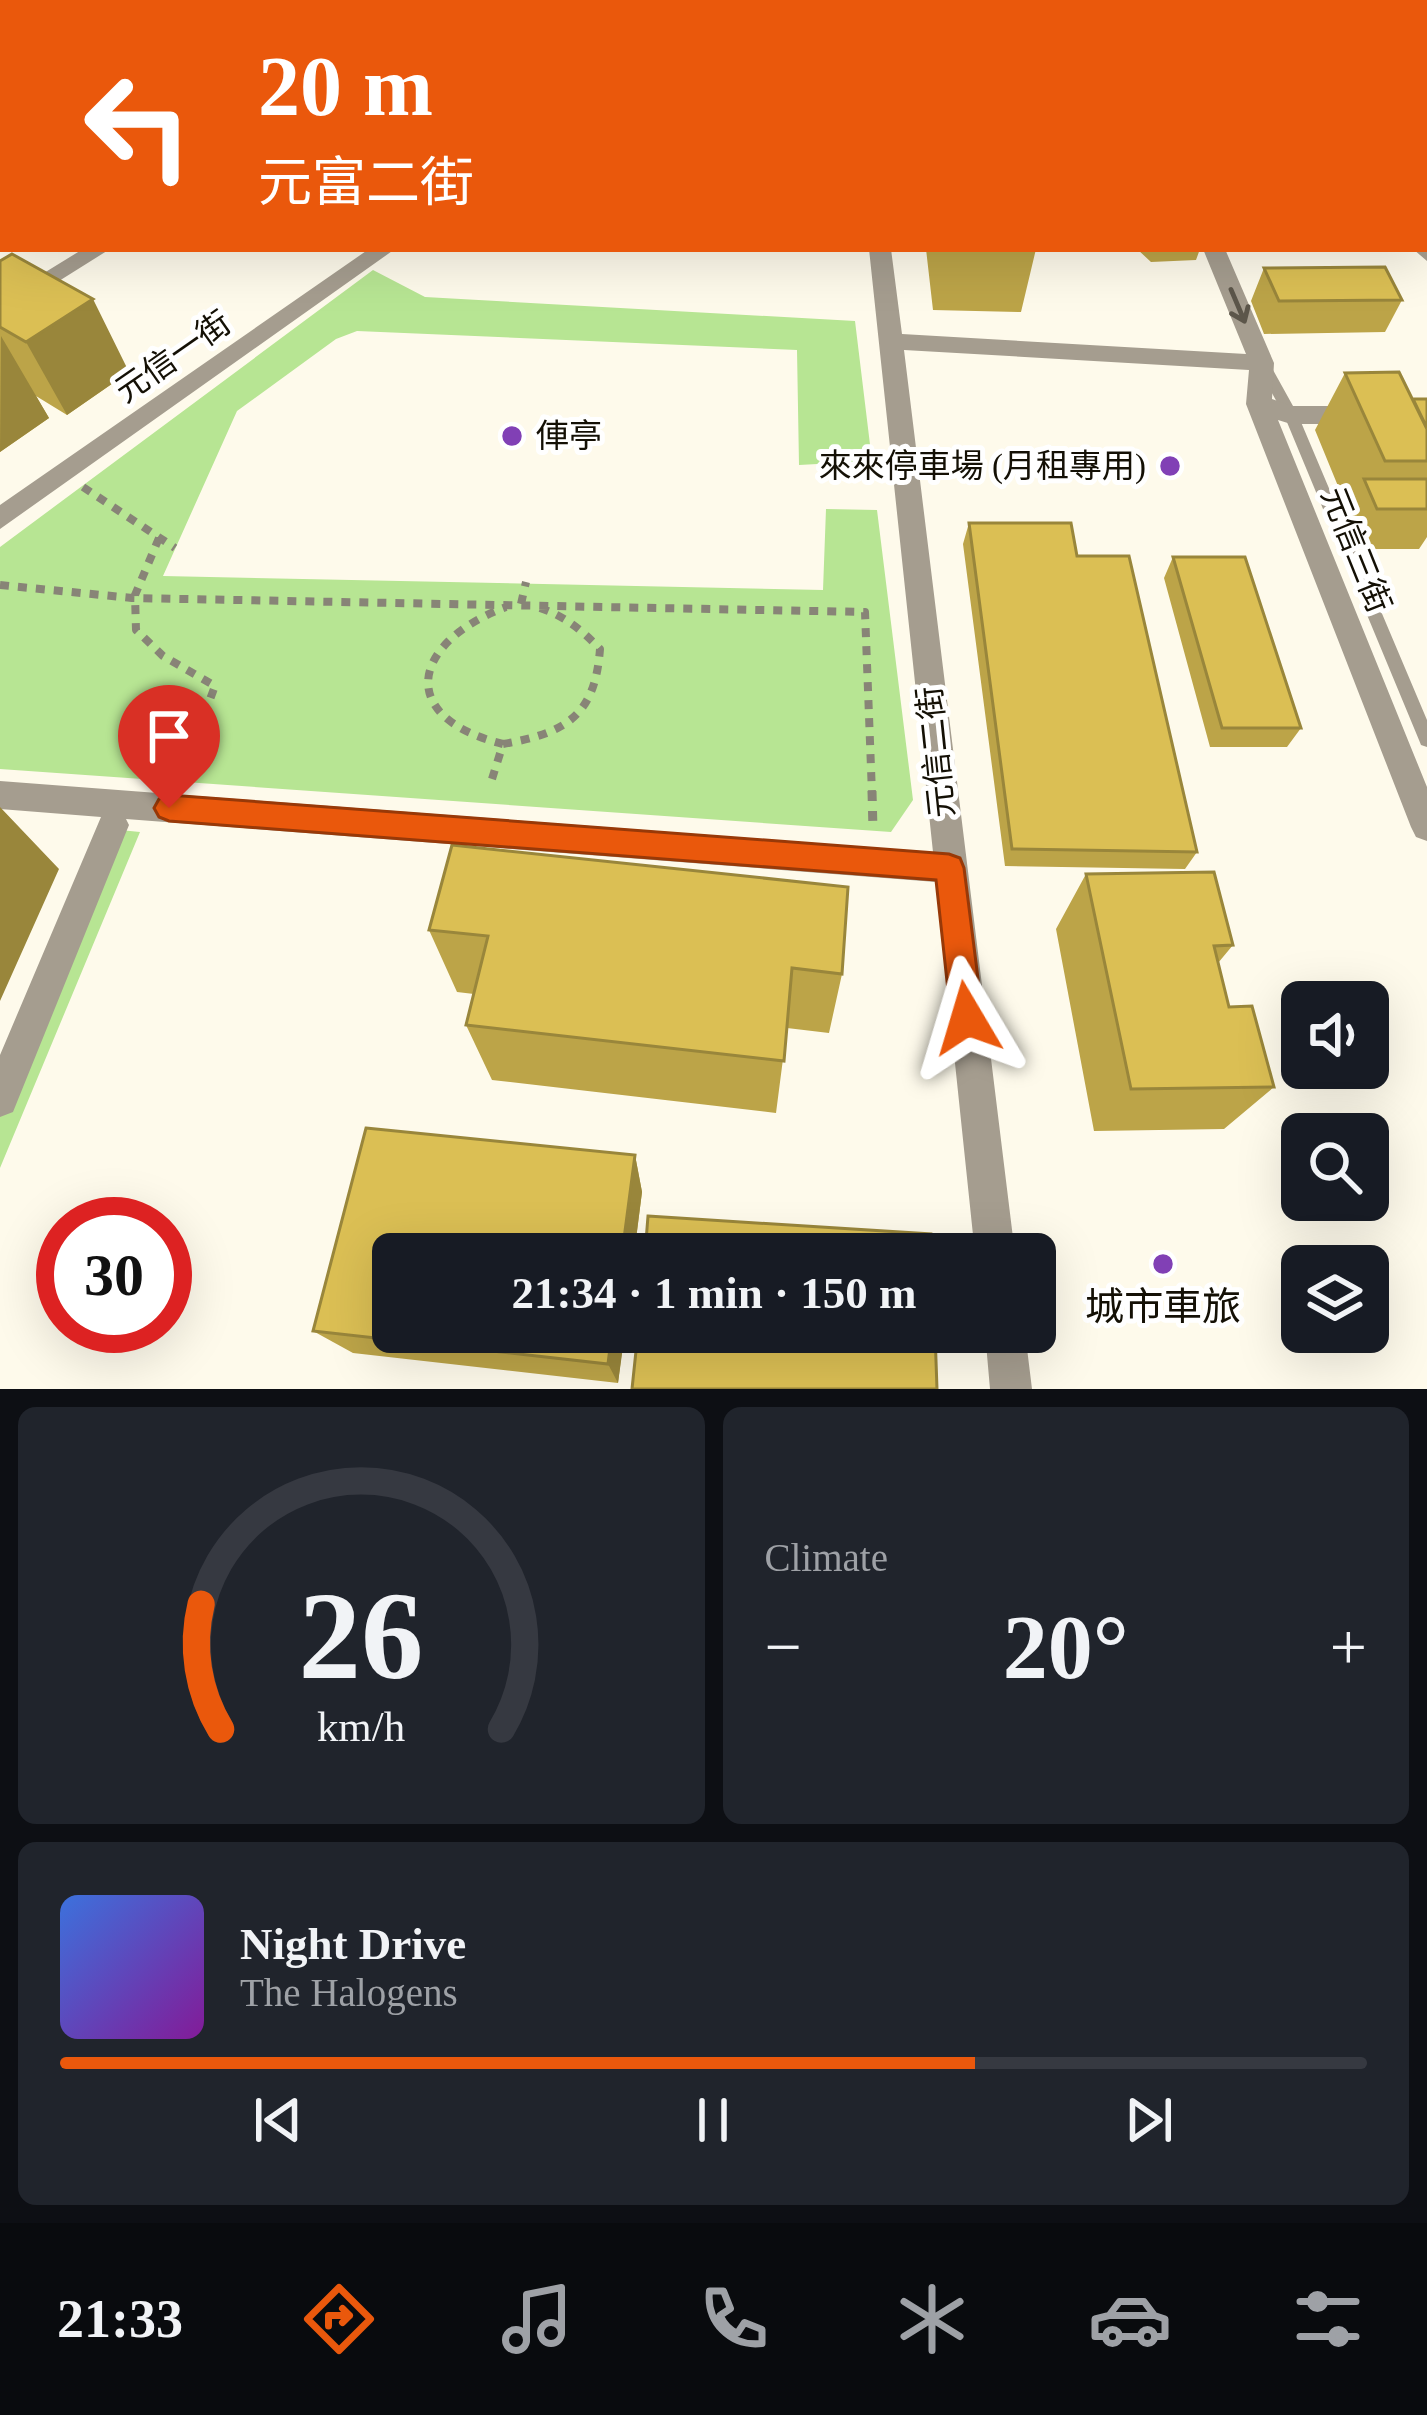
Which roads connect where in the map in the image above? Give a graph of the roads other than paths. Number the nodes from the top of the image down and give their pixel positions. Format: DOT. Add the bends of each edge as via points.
graph roads {
  1 [pos="94,252"];
  2 [pos="380,252"];
  3 [pos="880,252"];
  4 [pos="1215,252"];
  5 [pos="0,310"];
  6 [pos="890,340"];
  7 [pos="1262,363"];
  8 [pos="1259,404"];
  9 [pos="1291,415"];
  10 [pos="1427,416"];
  11 [pos="0,520"];
  12 [pos="1427,740"];
  13 [pos="0,796"];
  14 [pos="113,825"];
  15 [pos="1427,827"];
  16 [pos="949,868"];
  17 [pos="0,1099"];
  18 [pos="992,1233"];
  19 [pos="1007,1353"];
  20 [pos="1011,1389"];
  1 -- 5 [label="street"];
  2 -- 11 [label="street, 元信一街"];
  3 -- 6 [label="street, 元信二街"];
  4 -- 7 [label="street, one-way"];
  6 -- 7 [label="street"];
  6 -- 16 [label="street, 元信二街"];
  7 -- 8 [label="street, 元信三街"];
  7 -- 9 [label="lane"];
  8 -- 9 [label="street"];
  8 -- 15 [label="street, 元信三街"];
  9 -- 10 [label="street" via="1385,425"];
  9 -- 12 [label="lane"];
  13 -- 16 [label="street"];
  14 -- 17 [label="street"];
  16 -- 18 [label="street, 元信二街"];
  19 -- 20 [label="street"];
}
